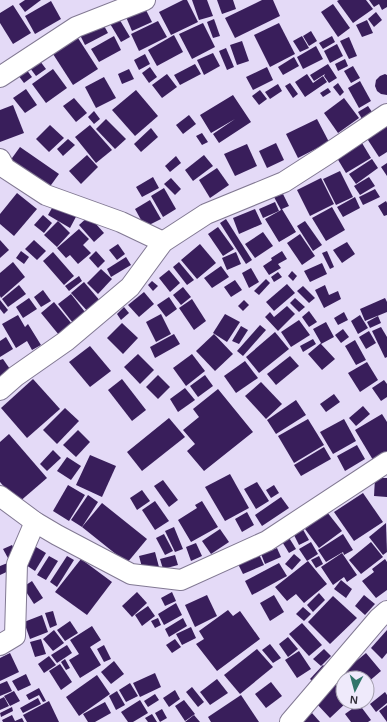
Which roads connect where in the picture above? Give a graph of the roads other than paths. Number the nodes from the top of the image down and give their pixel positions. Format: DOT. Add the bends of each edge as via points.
graph roads {
  1 [pos="145,0"];
  2 [pos="0,77"];
  3 [pos="387,114"];
  4 [pos="0,159"];
  5 [pos="163,242"];
  6 [pos="0,390"];
  7 [pos="387,462"];
  8 [pos="0,496"];
  9 [pos="35,522"];
  10 [pos="387,611"];
  11 [pos="0,644"];
  12 [pos="290,722"];
  1 -- 2 [label="street" via="76,27"];
  3 -- 5 [label="street" via="284,182 206,214"];
  4 -- 5 [label="street" via="5,168 46,195 121,222"];
  5 -- 6 [label="street" via="130,287 66,341"];
  7 -- 9 [label="street" via="267,541 181,580 131,574"];
  8 -- 9 [label="street"];
  9 -- 11 [label="street" via="17,564 16,636"];
  10 -- 12 [label="street"];
}
